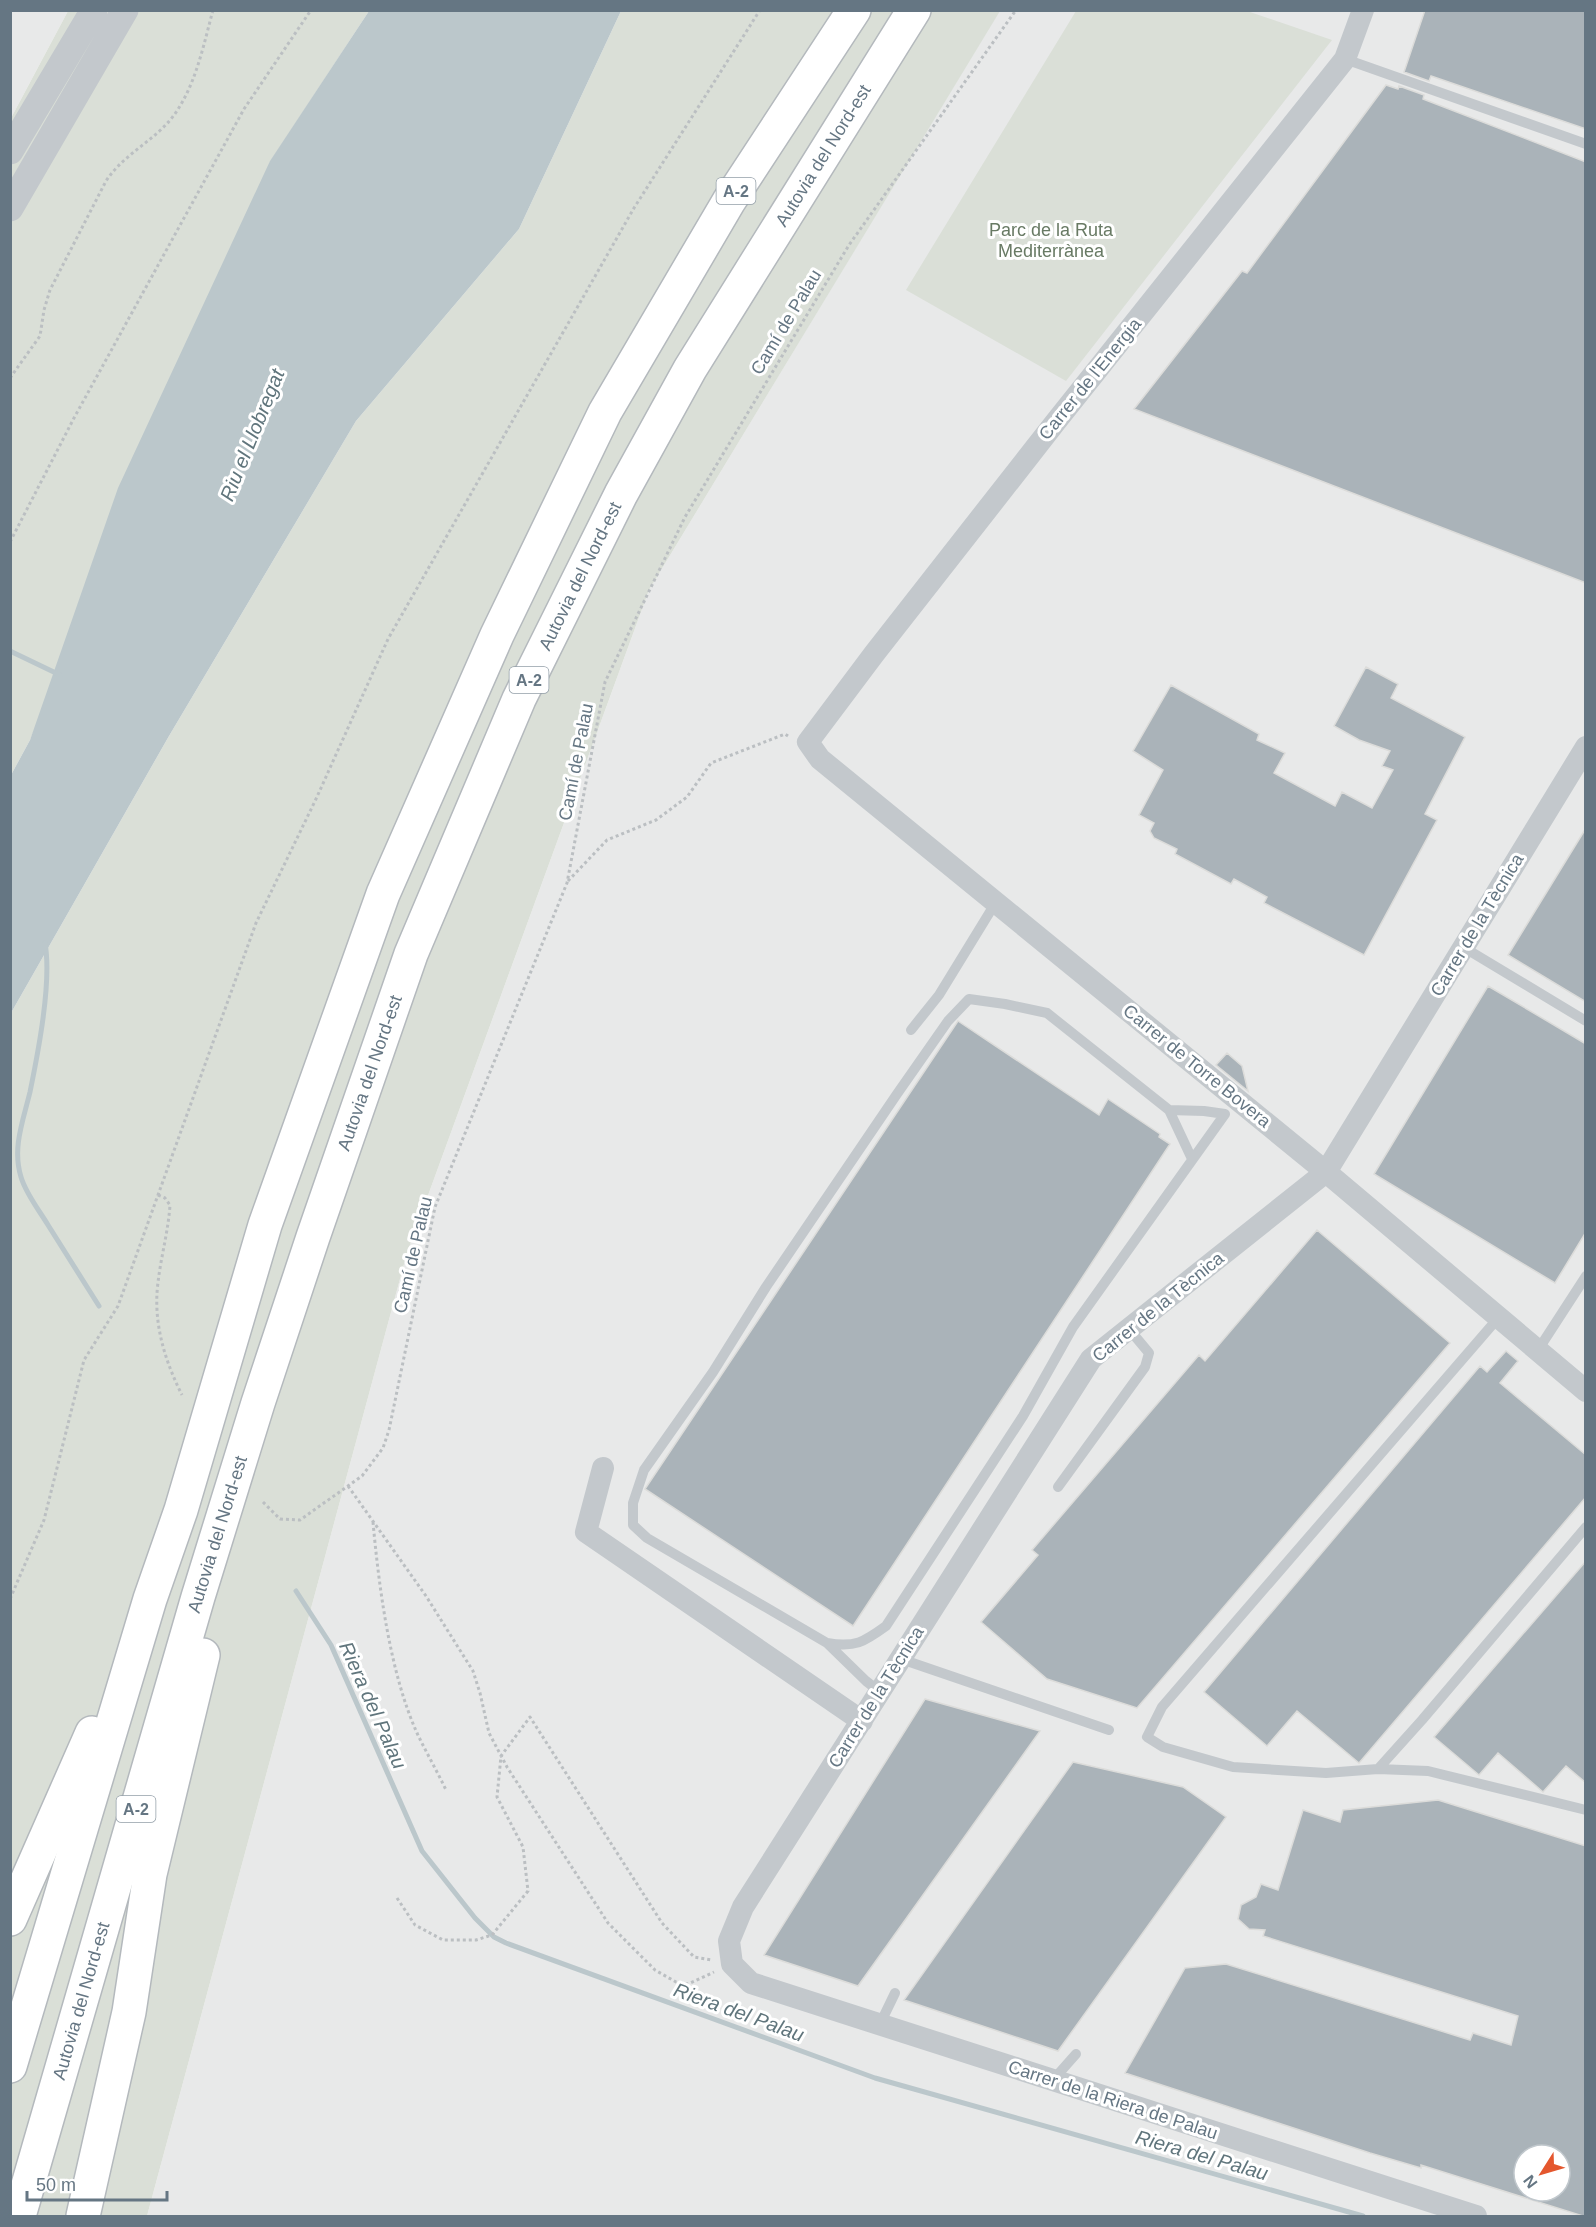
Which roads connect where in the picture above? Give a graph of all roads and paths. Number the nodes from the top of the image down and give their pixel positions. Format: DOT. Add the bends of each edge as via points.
graph roads {
  1 [pos="94,10"];
  2 [pos="125,10"];
  3 [pos="213,10"];
  4 [pos="311,10"];
  5 [pos="760,10"];
  6 [pos="854,10"];
  7 [pos="914,10"];
  8 [pos="1016,10"];
  9 [pos="1363,10"];
  10 [pos="1345,59"];
  11 [pos="1586,144"];
  12 [pos="10,151"];
  13 [pos="10,207"];
  14 [pos="10,378"];
  15 [pos="10,542"];
  16 [pos="808,742"];
  17 [pos="1586,747"];
  18 [pos="567,883"];
  19 [pos="996,902"];
  20 [pos="1463,947"];
  21 [pos="1586,1021"];
  22 [pos="911,1030"];
  23 [pos="1231,1106"];
  24 [pos="1169,1110"];
  25 [pos="1192,1159"];
  26 [pos="1326,1172"];
  27 [pos="158,1195"];
  28 [pos="1586,1276"];
  29 [pos="1499,1317"];
  30 [pos="1129,1329"];
  31 [pos="1538,1350"];
  32 [pos="1586,1391"];
  33 [pos="182,1395"];
  34 [pos="258,1403"];
  35 [pos="603,1468"];
  36 [pos="348,1486"];
  37 [pos="1058,1487"];
  38 [pos="263,1502"];
  39 [pos="372,1521"];
  40 [pos="1586,1527"];
  41 [pos="10,1599"];
  42 [pos="150,1599"];
  43 [pos="827,1643"];
  44 [pos="901,1659"];
  45 [pos="880,1692"];
  46 [pos="861,1720"];
  47 [pos="1108,1730"];
  48 [pos="501,1756"];
  49 [pos="1378,1769"];
  50 [pos="446,1790"];
  51 [pos="1586,1810"];
  52 [pos="397,1898"];
  53 [pos="10,1919"];
  54 [pos="732,1964"];
  55 [pos="895,1993"];
  56 [pos="880,2025"];
  57 [pos="1076,2054"];
  58 [pos="10,2066"];
  59 [pos="1053,2080"];
  60 [pos="19,2217"];
  61 [pos="83,2217"];
  62 [pos="1476,2217"];
  1 -- 12 [label="street"];
  2 -- 13 [label="street"];
  3 -- 14 [label="path" via="183,100 170,120 115,168 106,181 50,290 40,336"];
  4 -- 15 [label="path" via="244,110"];
  5 -- 27 [label="path" via="634,208 388,639 256,923"];
  6 -- 42 [label="highway, A-2" via="729,201 605,412 492,646 384,894 332,1038 265,1225 181,1510"];
  7 -- 34 [label="highway, Autovia del Nord-est / A-2" via="690,369 621,494 519,699 411,954"];
  8 -- 18 [label="path, Camí de Palau" via="849,244 685,517 606,682"];
  9 -- 10 [label="street, Carrer de l'Energia"];
  10 -- 11 [label="lane"];
  10 -- 16 [label="street, Carrer de l'Energia" via="1065,410"];
  16 -- 18 [label="path" via="785,734 711,763 687,797 656,820 608,840"];
  16 -- 19 [label="street, Carrer de Torre Bovera" via="820,759"];
  17 -- 20 [label="street, Carrer de la Tècnica"];
  18 -- 36 [label="path, Camí de Palau" via="435,1207 383,1448 362,1476"];
  19 -- 22 [label="lane" via="939,995"];
  19 -- 23 [label="street, Carrer de Torre Bovera"];
  20 -- 21 [label="lane"];
  20 -- 26 [label="street, Carrer de la Tècnica"];
  23 -- 24 [label="lane" via="1204,1111"];
  23 -- 25 [label="lane"];
  23 -- 26 [label="street, Carrer de Torre Bovera"];
  24 -- 25 [label="lane"];
  24 -- 43 [label="lane" via="1047,1013 969,999 948,1021 903,1085 644,1470 633,1503 633,1525 647,1538"];
  25 -- 43 [label="lane" via="1073,1327 1017,1425 886,1626 863,1643"];
  26 -- 29 [label="street, Carrer de Torre Bovera"];
  26 -- 30 [label="street, Carrer de la Tècnica"];
  27 -- 33 [label="path" via="170,1205 157,1292 158,1317 162,1345"];
  27 -- 41 [label="path" via="118,1306 84,1360 44,1520"];
  28 -- 31 [label="lane"];
  29 -- 31 [label="street, Carrer de Torre Bovera"];
  29 -- 49 [label="lane" via="1162,1707 1147,1737 1163,1748 1233,1767 1326,1773"];
  30 -- 37 [label="lane" via="1149,1353 1145,1367"];
  30 -- 44 [label="street, Carrer de la Tècnica" via="1091,1359"];
  31 -- 32 [label="street, Carrer de Torre Bovera"];
  34 -- 60 [label="highway, Autovia del Nord-est / A-2"];
  34 -- 61 [label="highway" via="211,1623 150,1874 129,2012"];
  35 -- 46 [label="street" via="586,1532"];
  36 -- 38 [label="path, Camí de Palau" via="300,1520 280,1519"];
  36 -- 39 [label="path"];
  39 -- 48 [label="path" via="473,1671 489,1733"];
  39 -- 50 [label="path" via="385,1619 402,1690 416,1732"];
  40 -- 49 [label="lane"];
  42 -- 53 [label="highway"];
  42 -- 58 [label="highway, A-2"];
  43 -- 45 [label="lane"];
  44 -- 45 [label="street, Carrer de la Tècnica"];
  44 -- 47 [label="lane"];
  45 -- 46 [label="street, Carrer de la Tècnica"];
  46 -- 54 [label="street, Carrer de la Tècnica" via="743,1907 729,1941"];
  48 -- 52 [label="path" via="497,1797 523,1847 528,1892 492,1935 476,1940 443,1940 415,1925"];
  48 -- 54 [label="path" via="608,1923 655,1970 688,1984"];
  48 -- 54 [label="path" via="530,1718 662,1923 694,1957"];
  49 -- 51 [label="lane" via="1428,1771"];
  54 -- 56 [label="street, Carrer de la Riera de Palau" via="751,1983"];
  55 -- 56 [label="lane"];
  56 -- 59 [label="street, Carrer de la Riera de Palau"];
  57 -- 59 [label="lane"];
  59 -- 62 [label="street, Carrer de la Riera de Palau"];
}
